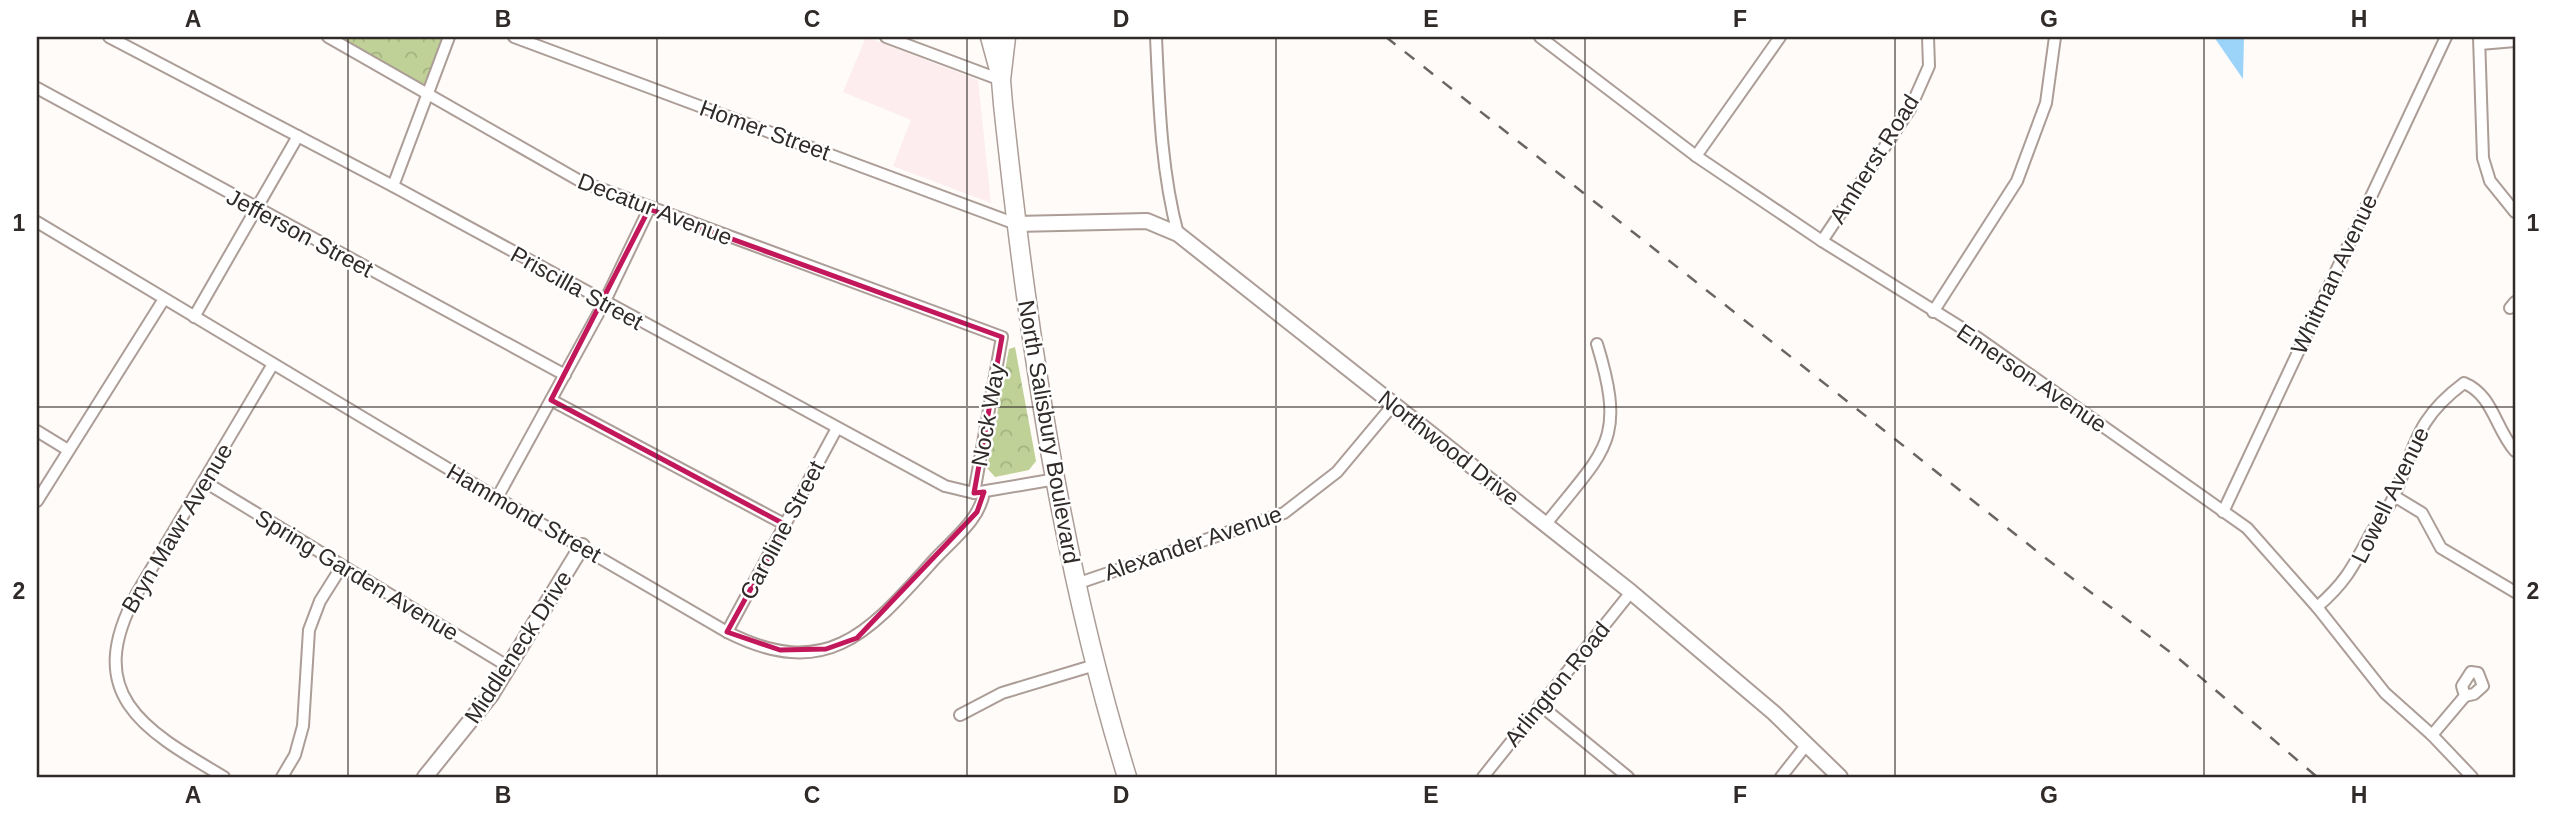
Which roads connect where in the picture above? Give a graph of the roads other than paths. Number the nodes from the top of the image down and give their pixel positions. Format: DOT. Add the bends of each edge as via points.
graph roads {
  1 [pos="110,37"];
  2 [pos="329,37"];
  3 [pos="449,37"];
  4 [pos="514,37"];
  5 [pos="886,37"];
  6 [pos="990,37"];
  7 [pos="1006,37"];
  8 [pos="1156,37"];
  9 [pos="1540,37"];
  10 [pos="1780,37"];
  11 [pos="1928,37"];
  12 [pos="2055,37"];
  13 [pos="2446,37"];
  14 [pos="2480,40"];
  15 [pos="2515,41"];
  16 [pos="1001,80"];
  17 [pos="37,88"];
  18 [pos="428,94"];
  19 [pos="298,136"];
  20 [pos="1696,156"];
  21 [pos="393,186"];
  22 [pos="255,209"];
  23 [pos="649,209"];
  24 [pos="2515,212"];
  25 [pos="37,222"];
  26 [pos="1016,224"];
  27 [pos="1178,234"];
  28 [pos="1822,241"];
  29 [pos="164,299"];
  30 [pos="604,303"];
  31 [pos="1933,313"];
  32 [pos="194,317"];
  33 [pos="1002,337"];
  34 [pos="1597,344"];
  35 [pos="273,364"];
  36 [pos="565,375"];
  37 [pos="551,400"];
  38 [pos="1393,405"];
  39 [pos="837,428"];
  40 [pos="37,431"];
  41 [pos="68,450"];
  42 [pos="2515,451"];
  43 [pos="1056,479"];
  44 [pos="205,482"];
  45 [pos="979,492"];
  46 [pos="2394,496"];
  47 [pos="497,498"];
  48 [pos="37,501"];
  49 [pos="2223,512"];
  50 [pos="1546,524"];
  51 [pos="786,525"];
  52 [pos="582,546"];
  53 [pos="342,566"];
  54 [pos="1076,584"];
  55 [pos="1631,592"];
  56 [pos="2515,592"];
  57 [pos="2317,607"];
  58 [pos="727,632"];
  59 [pos="1095,666"];
  60 [pos="509,667"];
  61 [pos="2465,696"];
  62 [pos="1541,705"];
  63 [pos="960,716"];
  64 [pos="2432,735"];
  65 [pos="1807,744"];
  66 [pos="224,777"];
  67 [pos="282,777"];
  68 [pos="425,777"];
  69 [pos="1128,777"];
  70 [pos="1483,777"];
  71 [pos="1628,777"];
  72 [pos="1781,777"];
  73 [pos="1840,777"];
  74 [pos="2472,777"];
  1 -- 19 [label="street, Priscilla Street"];
  2 -- 18 [label="street, Decatur Avenue"];
  3 -- 18 [label="street"];
  4 -- 26 [label="street, Homer Street"];
  5 -- 16 [label="street"];
  6 -- 16 [label="main road, North Salisbury Boulevard"];
  7 -- 16 [label="main road, North Salisbury Boulevard"];
  8 -- 27 [label="street" via="1163,139"];
  9 -- 20 [label="street, Emerson Avenue"];
  10 -- 20 [label="street"];
  11 -- 28 [label="street, Amherst Road" via="1929,66 1910,109"];
  12 -- 31 [label="street" via="2046,103 2027,158 1992,223"];
  13 -- 49 [label="street, Whitman Avenue"];
  14 -- 15 [label="street"];
  14 -- 24 [label="street" via="2483,158 2490,181"];
  16 -- 26 [label="main road, North Salisbury Boulevard"];
  17 -- 22 [label="street, Jefferson Street"];
  18 -- 21 [label="street"];
  18 -- 23 [label="street, Decatur Avenue" via="553,168"];
  19 -- 21 [label="street, Priscilla Street"];
  19 -- 22 [label="street"];
  20 -- 28 [label="street, Emerson Avenue"];
  21 -- 30 [label="street, Priscilla Street"];
  22 -- 32 [label="street"];
  22 -- 36 [label="street, Jefferson Street"];
  23 -- 30 [label="street"];
  23 -- 33 [label="street, Decatur Avenue"];
  25 -- 29 [label="street, Hammond Street"];
  26 -- 27 [label="street, Northwood Drive" via="1147,220"];
  26 -- 43 [label="main road, North Salisbury Boulevard"];
  27 -- 38 [label="street, Northwood Drive"];
  28 -- 31 [label="street, Emerson Avenue"];
  29 -- 32 [label="street, Hammond Street"];
  29 -- 41 [label="street"];
  30 -- 36 [label="street"];
  30 -- 39 [label="street, Priscilla Street"];
  31 -- 49 [label="street, Emerson Avenue" via="2063,396"];
  32 -- 35 [label="street, Hammond Street"];
  33 -- 45 [label="street, Nock Way"];
  34 -- 50 [label="street" via="1611,395 1608,439"];
  35 -- 44 [label="street, Bryn Mawr Avenue"];
  35 -- 47 [label="street, Hammond Street"];
  36 -- 37 [label="street"];
  37 -- 47 [label="street"];
  37 -- 51 [label="street"];
  38 -- 50 [label="street, Northwood Drive"];
  38 -- 54 [label="street, Alexander Avenue" via="1337,472 1284,513"];
  39 -- 45 [label="street, Priscilla Street" via="945,486"];
  39 -- 51 [label="street, Caroline Street"];
  40 -- 41 [label="street"];
  41 -- 48 [label="street"];
  42 -- 46 [label="street, Lowell Avenue" via="2497,427 2486,399 2464,383 2440,401 2417,433"];
  43 -- 45 [label="street, Priscilla Street"];
  43 -- 54 [label="main road, North Salisbury Boulevard"];
  44 -- 53 [label="street, Spring Garden Avenue"];
  44 -- 66 [label="street, Bryn Mawr Avenue" via="122,620 115,663 120,688 143,725"];
  45 -- 58 [label="street, Hammond Street" via="977,512 964,528 857,638 839,646 795,652 749,643"];
  46 -- 56 [label="street" via="2422,513 2441,548"];
  46 -- 57 [label="street, Lowell Avenue" via="2346,580"];
  47 -- 52 [label="street, Hammond Street"];
  49 -- 57 [label="street, Emerson Avenue" via="2247,528"];
  50 -- 55 [label="street, Northwood Drive"];
  51 -- 58 [label="street, Caroline Street"];
  52 -- 58 [label="street, Hammond Street"];
  52 -- 60 [label="street, Middleneck Drive"];
  53 -- 60 [label="street, Spring Garden Avenue"];
  53 -- 67 [label="street" via="309,629 303,726 295,755"];
  54 -- 59 [label="main road, North Salisbury Boulevard"];
  55 -- 62 [label="street, Arlington Road"];
  55 -- 65 [label="street, Northwood Drive" via="1721,665"];
  57 -- 64 [label="street, Emerson Avenue" via="2385,693"];
  59 -- 63 [label="street" via="1002,693"];
  59 -- 69 [label="main road, North Salisbury Boulevard"];
  60 -- 68 [label="street, Middleneck Drive" via="475,718"];
  61 -- 64 [label="street"];
  62 -- 70 [label="street, Arlington Road"];
  62 -- 71 [label="street"];
  64 -- 74 [label="street, Emerson Avenue"];
  65 -- 72 [label="street"];
  65 -- 73 [label="street, Northwood Drive"];
}
